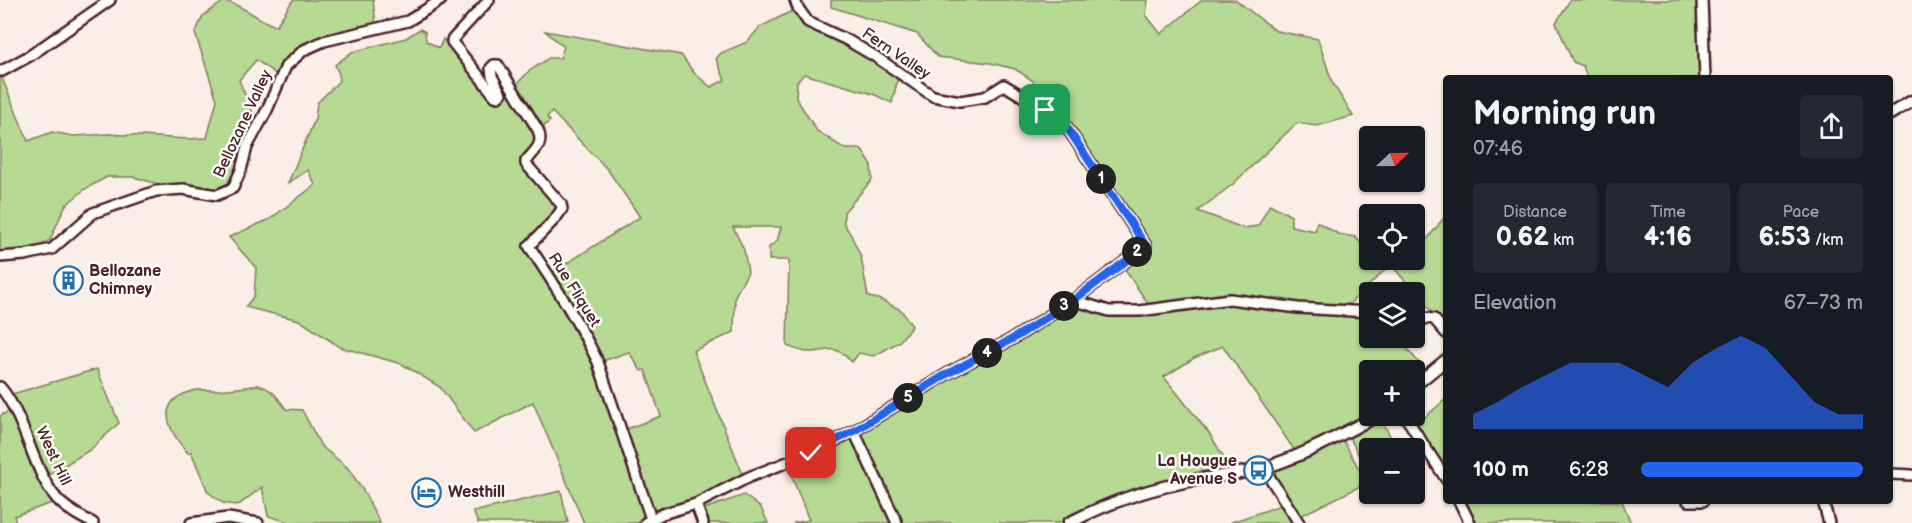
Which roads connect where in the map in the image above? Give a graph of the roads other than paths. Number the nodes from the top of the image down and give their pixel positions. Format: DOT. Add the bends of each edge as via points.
graph roads {
  1 [pos="110,0"];
  2 [pos="441,0"];
  3 [pos="489,0"];
  4 [pos="795,0"];
  5 [pos="1702,0"];
  6 [pos="0,71"];
  7 [pos="1705,75"];
  8 [pos="1912,101"];
  9 [pos="1893,112"];
  10 [pos="0,257"];
  11 [pos="1071,302"];
  12 [pos="1359,311"];
  13 [pos="1425,318"];
  14 [pos="1443,330"];
  15 [pos="1443,362"];
  16 [pos="1425,377"];
  17 [pos="0,387"];
  18 [pos="1359,425"];
  19 [pos="1412,426"];
  20 [pos="854,431"];
  21 [pos="1266,467"];
  22 [pos="1443,474"];
  23 [pos="1893,474"];
  24 [pos="1912,475"];
  25 [pos="696,504"];
  26 [pos="1460,504"];
  27 [pos="1824,504"];
  28 [pos="648,521"];
  29 [pos="93,523"];
  30 [pos="191,523"];
  31 [pos="258,523"];
  32 [pos="703,523"];
  33 [pos="897,523"];
  34 [pos="1069,523"];
  35 [pos="1299,523"];
  36 [pos="1470,523"];
  37 [pos="1829,523"];
  1 -- 6 [label="street" via="31,55"];
  2 -- 10 [label="street, Bellozane Valley" via="408,21 324,41 304,50 286,66 247,147 233,188 217,195 183,189 156,191 93,213 52,249"];
  3 -- 28 [label="street, Rue Fliquet" via="452,42 498,97 501,93 491,69 498,65 538,130 539,146 526,164 562,209 529,246 598,362"];
  4 -- 11 [label="street, Fern Valley" via="808,22 876,57 933,96 960,100 985,97 1004,85 1066,126 1146,246"];
  5 -- 7 [label="street"];
  8 -- 9 [label="main road"];
  11 -- 12 [label="street" via="1109,311 1139,311 1230,299"];
  11 -- 20 [label="street"];
  13 -- 14 [label="street" via="1434,319"];
  15 -- 16 [label="main road"];
  17 -- 29 [label="street, West Hill" via="23,426 55,497 73,513"];
  18 -- 21 [label="main road"];
  19 -- 22 [label="street"];
  20 -- 25 [label="street"];
  20 -- 33 [label="street"];
  21 -- 34 [label="main road" via="1116,500"];
  21 -- 35 [label="street"];
  23 -- 24 [label="street"];
  25 -- 28 [label="street"];
  25 -- 32 [label="street"];
  26 -- 36 [label="street"];
  27 -- 37 [label="street"];
  30 -- 31 [label="street" via="228,518"];
}
